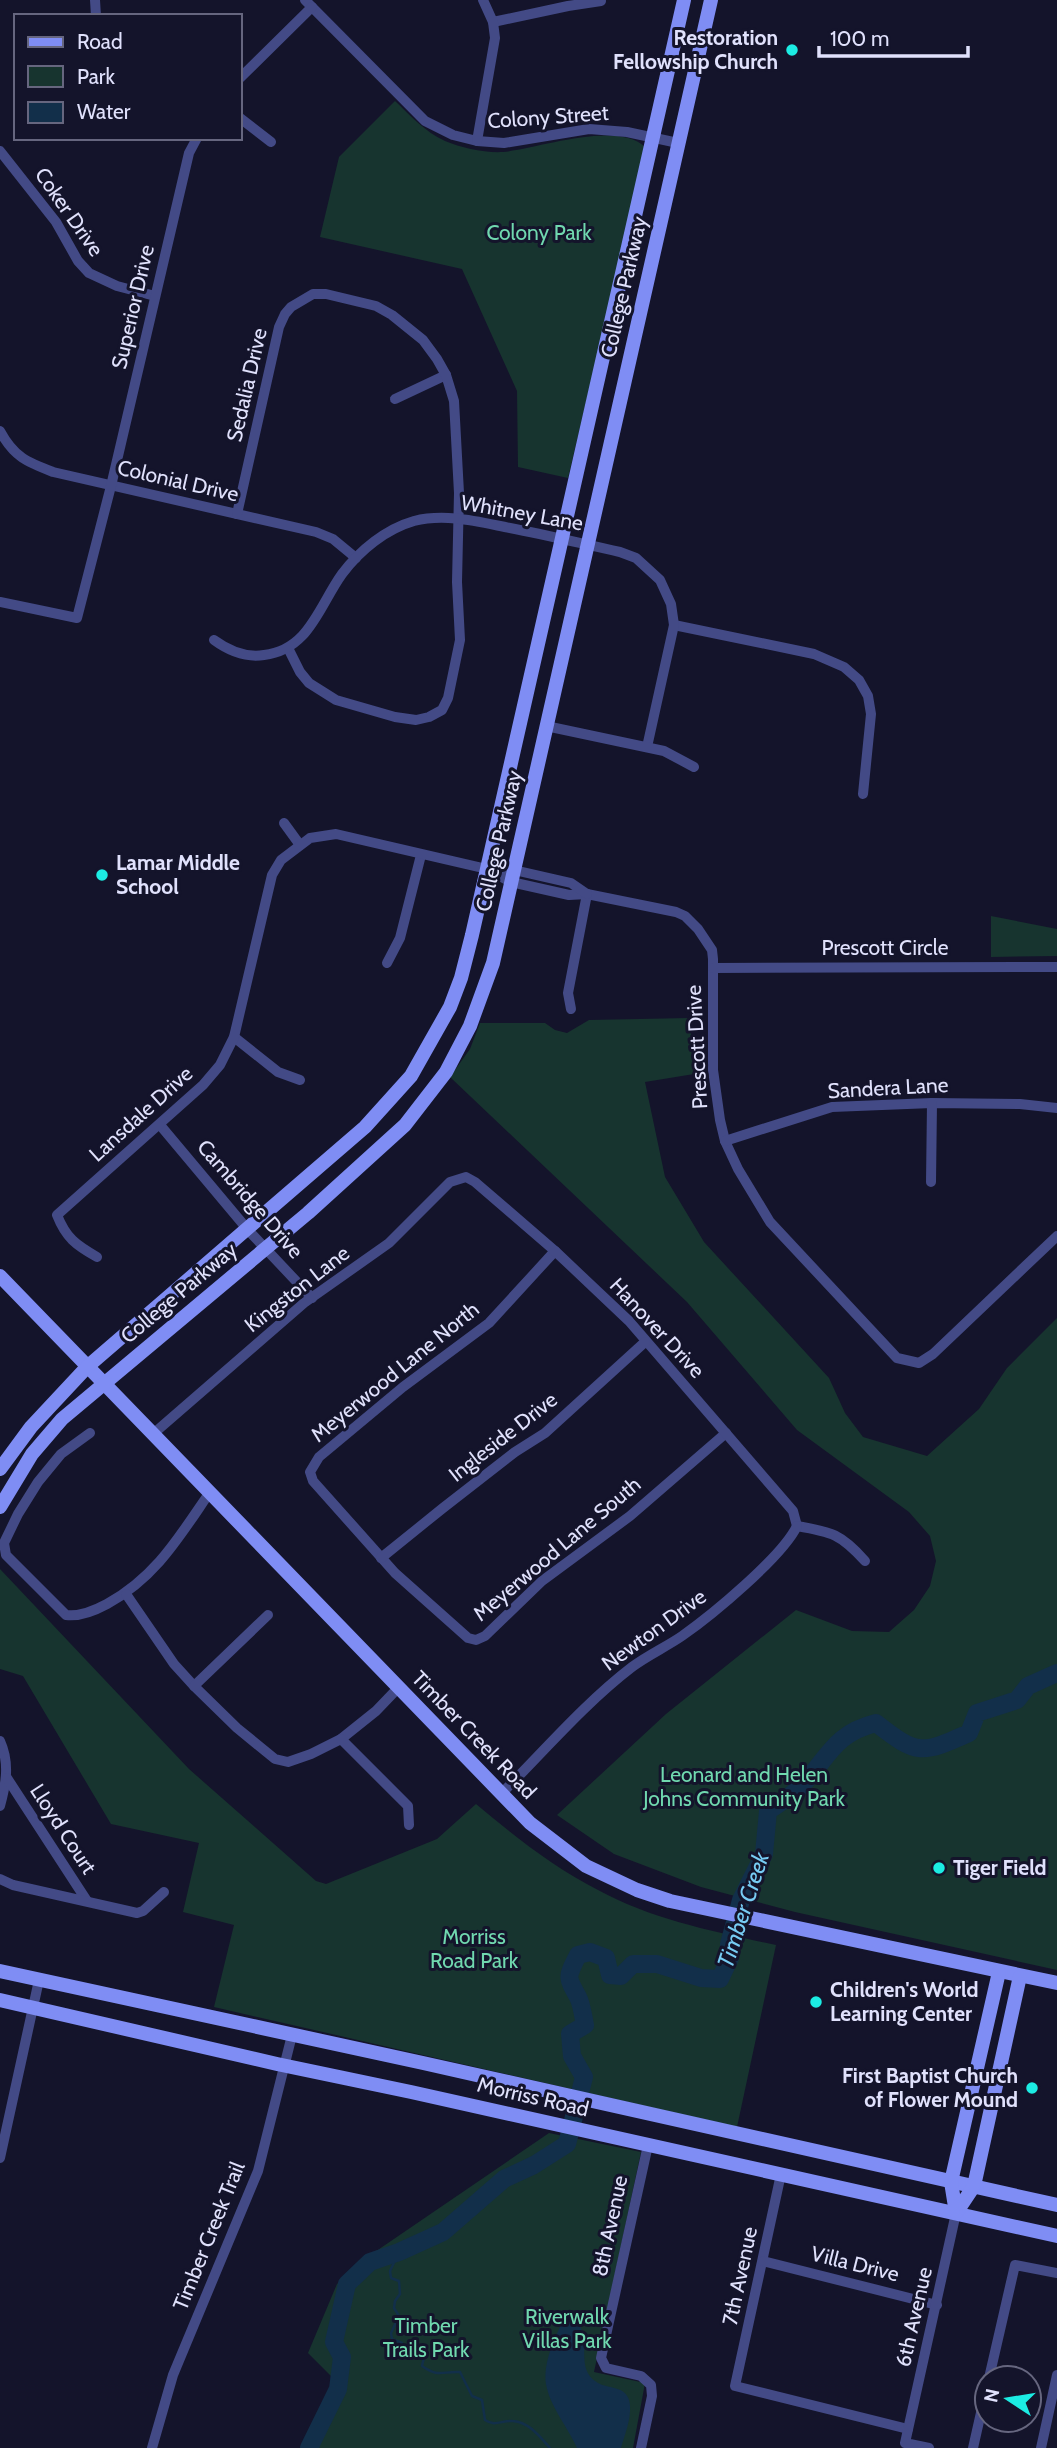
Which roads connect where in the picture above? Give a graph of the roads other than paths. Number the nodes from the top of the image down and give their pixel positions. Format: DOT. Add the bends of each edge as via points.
graph roads {
  1 [pos="483,0"];
  2 [pos="684,0"];
  3 [pos="711,0"];
  4 [pos="601,1"];
  5 [pos="308,4"];
  6 [pos="494,22"];
  7 [pos="242,76"];
  8 [pos="242,120"];
  9 [pos="653,137"];
  10 [pos="196,140"];
  11 [pos="477,141"];
  12 [pos="271,142"];
  13 [pos="678,143"];
  14 [pos="0,151"];
  15 [pos="643,184"];
  16 [pos="668,189"];
  17 [pos="623,274"];
  18 [pos="647,278"];
  19 [pos="155,296"];
  20 [pos="601,366"];
  21 [pos="626,372"];
  22 [pos="446,375"];
  23 [pos="395,399"];
  24 [pos="0,431"];
  25 [pos="111,486"];
  26 [pos="237,514"];
  27 [pos="459,519"];
  28 [pos="562,538"];
  29 [pos="586,544"];
  30 [pos="356,558"];
  31 [pos="0,602"];
  32 [pos="674,625"];
  33 [pos="214,640"];
  34 [pos="288,648"];
  35 [pos="546,726"];
  36 [pos="647,747"];
  37 [pos="694,767"];
  38 [pos="863,794"];
  39 [pos="284,823"];
  40 [pos="300,845"];
  41 [pos="421,855"];
  42 [pos="487,869"];
  43 [pos="512,876"];
  44 [pos="587,894"];
  45 [pos="387,963"];
  46 [pos="1057,967"];
  47 [pos="713,968"];
  48 [pos="571,1009"];
  49 [pos="234,1037"];
  50 [pos="300,1080"];
  51 [pos="932,1102"];
  52 [pos="1057,1108"];
  53 [pos="160,1125"];
  54 [pos="725,1141"];
  55 [pos="466,1177"];
  56 [pos="931,1182"];
  57 [pos="248,1230"];
  58 [pos="1057,1236"];
  59 [pos="266,1248"];
  60 [pos="555,1251"];
  61 [pos="97,1256"];
  62 [pos="0,1276"];
  63 [pos="312,1298"];
  64 [pos="645,1342"];
  65 [pos="87,1367"];
  66 [pos="104,1385"];
  67 [pos="90,1433"];
  68 [pos="726,1433"];
  69 [pos="153,1434"];
  70 [pos="0,1469"];
  71 [pos="210,1492"];
  72 [pos="0,1507"];
  73 [pos="797,1526"];
  74 [pos="381,1558"];
  75 [pos="865,1561"];
  76 [pos="126,1594"];
  77 [pos="268,1615"];
  78 [pos="194,1686"];
  79 [pos="399,1687"];
  80 [pos="341,1739"];
  81 [pos="0,1741"];
  82 [pos="7,1777"];
  83 [pos="502,1793"];
  84 [pos="0,1806"];
  85 [pos="409,1825"];
  86 [pos="0,1879"];
  87 [pos="164,1892"];
  88 [pos="87,1901"];
  89 [pos="0,1971"];
  90 [pos="999,1972"];
  91 [pos="1020,1976"];
  92 [pos="39,1980"];
  93 [pos="1057,1983"];
  94 [pos="0,2000"];
  95 [pos="34,2007"];
  96 [pos="292,2035"];
  97 [pos="285,2066"];
  98 [pos="648,2144"];
  99 [pos="0,2158"];
  100 [pos="781,2174"];
  101 [pos="951,2182"];
  102 [pos="974,2186"];
  103 [pos="1057,2205"];
  104 [pos="956,2213"];
  105 [pos="1057,2236"];
  106 [pos="763,2261"];
  107 [pos="1057,2273"];
  108 [pos="937,2305"];
  109 [pos="992,2364"];
  110 [pos="1057,2375"];
  111 [pos="908,2429"];
  112 [pos="152,2448"];
  113 [pos="641,2448"];
  114 [pos="929,2448"];
  115 [pos="1041,2448"];
  1 -- 6 [label="street"];
  2 -- 9 [label="main road, College Parkway"];
  3 -- 13 [label="main road, College Parkway"];
  4 -- 6 [label="street"];
  5 -- 7 [label="street"];
  5 -- 11 [label="street, Colony Street" via="425,121"];
  6 -- 11 [label="street"];
  8 -- 12 [label="street"];
  9 -- 11 [label="street, Colony Street" via="589,129 504,143"];
  9 -- 13 [label="street, Colony Street"];
  9 -- 15 [label="main road, College Parkway"];
  10 -- 19 [label="street, Superior Drive"];
  13 -- 16 [label="main road, College Parkway"];
  14 -- 19 [label="street, Coker Drive" via="56,222 89,274"];
  15 -- 16 [label="main road"];
  15 -- 17 [label="main road, College Parkway"];
  16 -- 18 [label="main road, College Parkway"];
  17 -- 18 [label="main road"];
  17 -- 20 [label="main road, College Parkway"];
  18 -- 21 [label="main road, College Parkway"];
  19 -- 25 [label="street, Superior Drive"];
  20 -- 21 [label="main road"];
  20 -- 28 [label="main road, College Parkway"];
  21 -- 29 [label="main road, College Parkway"];
  22 -- 23 [label="street"];
  22 -- 26 [label="street, Sedalia Drive" via="423,340 376,306 313,294 291,307 279,327"];
  22 -- 27 [label="street, Sedalia Drive" via="454,401"];
  24 -- 25 [label="street, Colonial Drive" via="9,449 35,465"];
  25 -- 26 [label="street, Colonial Drive"];
  25 -- 31 [label="street, Superior Drive" via="76,618"];
  26 -- 30 [label="street, Colonial Drive" via="325,535"];
  27 -- 28 [label="street, Whitney Lane"];
  27 -- 30 [label="street, Whitney Lane" via="416,521 397,527"];
  27 -- 34 [label="street, Sedalia Drive" via="460,640 442,710 416,720 336,700 309,683"];
  28 -- 29 [label="street, Whitney Lane"];
  28 -- 42 [label="main road, College Parkway"];
  29 -- 32 [label="street, Whitney Lane" via="620,552 645,565 664,586"];
  29 -- 35 [label="main road, College Parkway"];
  30 -- 34 [label="street, Whitney Lane" via="309,629"];
  32 -- 36 [label="street, Whitney Lane"];
  32 -- 38 [label="street" via="814,654 844,667 859,680 871,713"];
  33 -- 34 [label="street" via="248,655"];
  35 -- 36 [label="street"];
  35 -- 43 [label="main road, College Parkway"];
  36 -- 37 [label="street"];
  39 -- 40 [label="street"];
  40 -- 41 [label="street, Lansdale Drive" via="317,835 336,834"];
  40 -- 49 [label="street, Lansdale Drive" via="281,860 272,875"];
  41 -- 42 [label="street, Lansdale Drive"];
  41 -- 45 [label="street" via="400,938"];
  42 -- 43 [label="street, Prescott Drive"];
  42 -- 57 [label="main road, College Parkway" via="461,978 439,1030 411,1076 365,1127"];
  43 -- 44 [label="street, Prescott Drive" via="569,895"];
  43 -- 59 [label="main road, College Parkway" via="485,988 446,1072 405,1125"];
  44 -- 47 [label="street, Prescott Drive" via="662,907 685,916 712,950"];
  44 -- 48 [label="street" via="568,993"];
  46 -- 47 [label="street, Prescott Circle"];
  47 -- 54 [label="street, Prescott Drive" via="713,1070"];
  49 -- 50 [label="street" via="278,1072"];
  49 -- 53 [label="street, Lansdale Drive" via="203,1086"];
  51 -- 52 [label="street, Sandera Lane"];
  51 -- 54 [label="street, Sandera Lane" via="832,1107"];
  51 -- 56 [label="street"];
  53 -- 57 [label="street, Cambridge Drive"];
  53 -- 61 [label="street, Lansdale Drive" via="57,1215 77,1245"];
  54 -- 58 [label="street, Prescott Drive" via="770,1222 897,1358 919,1363 928,1357"];
  55 -- 60 [label="street, Hanover Drive"];
  55 -- 63 [label="street, Kingston Lane" via="450,1182 389,1243"];
  57 -- 59 [label="street, Cambridge Drive"];
  57 -- 65 [label="main road, College Parkway"];
  59 -- 63 [label="street, Cambridge Drive"];
  59 -- 66 [label="main road, College Parkway"];
  60 -- 64 [label="street, Hanover Drive"];
  60 -- 74 [label="street, Meyerwood Lane North" via="489,1322 318,1457 310,1472 313,1481"];
  62 -- 65 [label="main road, Timber Creek Road"];
  63 -- 69 [label="street, Kingston Lane"];
  64 -- 68 [label="street, Hanover Drive"];
  64 -- 74 [label="street, Ingleside Drive" via="545,1433"];
  65 -- 66 [label="main road, Timber Creek Road"];
  65 -- 70 [label="main road, College Parkway" via="31,1427"];
  66 -- 69 [label="main road, Timber Creek Road"];
  66 -- 72 [label="main road, College Parkway" via="62,1419 32,1454"];
  67 -- 76 [label="street" via="61,1454 38,1482 4,1543 6,1555 66,1615 77,1616"];
  68 -- 73 [label="street, Hanover Drive" via="793,1511"];
  68 -- 74 [label="street, Meyerwood Lane South" via="476,1640 467,1638"];
  69 -- 71 [label="main road, Timber Creek Road"];
  71 -- 76 [label="street" via="171,1549"];
  71 -- 79 [label="main road, Timber Creek Road"];
  73 -- 75 [label="street" via="842,1537"];
  73 -- 83 [label="street, Newton Drive" via="784,1546 715,1611 605,1690"];
  76 -- 78 [label="street"];
  77 -- 78 [label="street"];
  78 -- 80 [label="street" via="275,1759 288,1762"];
  79 -- 80 [label="street"];
  79 -- 83 [label="main road, Timber Creek Road"];
  80 -- 85 [label="street" via="408,1806"];
  81 -- 82 [label="street, Lloyd Court"];
  82 -- 84 [label="street, Lloyd Court"];
  82 -- 88 [label="street, Lloyd Court"];
  83 -- 90 [label="main road, Timber Creek Road" via="530,1823 586,1866 657,1897"];
  86 -- 88 [label="street, Lloyd Court"];
  87 -- 88 [label="street, Lloyd Court" via="140,1912"];
  89 -- 92 [label="main road, Morriss Road"];
  90 -- 91 [label="main road, Timber Creek Road"];
  90 -- 101 [label="main road"];
  91 -- 93 [label="main road, Timber Creek Road"];
  91 -- 102 [label="main road"];
  92 -- 95 [label="street"];
  92 -- 96 [label="main road, Morriss Road"];
  94 -- 95 [label="main road, Morriss Road"];
  95 -- 97 [label="main road, Morriss Road"];
  95 -- 99 [label="street"];
  96 -- 97 [label="street, Timber Creek Trail"];
  96 -- 101 [label="main road, Morriss Road"];
  97 -- 98 [label="main road, Morriss Road"];
  97 -- 112 [label="street, Timber Creek Trail" via="258,2171 173,2375"];
  98 -- 100 [label="main road, Morriss Road"];
  98 -- 113 [label="street, 8th Avenue" via="601,2358 606,2368 641,2376 651,2385"];
  100 -- 104 [label="main road, Morriss Road"];
  100 -- 106 [label="street, 7th Avenue"];
  101 -- 102 [label="main road, Morriss Road"];
  101 -- 104 [label="main road"];
  102 -- 103 [label="main road, Morriss Road"];
  102 -- 104 [label="main road"];
  104 -- 105 [label="main road, Morriss Road"];
  104 -- 108 [label="street, 6th Avenue"];
  106 -- 108 [label="street, Villa Drive"];
  106 -- 111 [label="street, 7th Avenue" via="735,2386"];
  107 -- 109 [label="street" via="1015,2265"];
  108 -- 111 [label="street, 6th Avenue"];
  110 -- 115 [label="street"];
  111 -- 114 [label="street" via="905,2443"];
}
